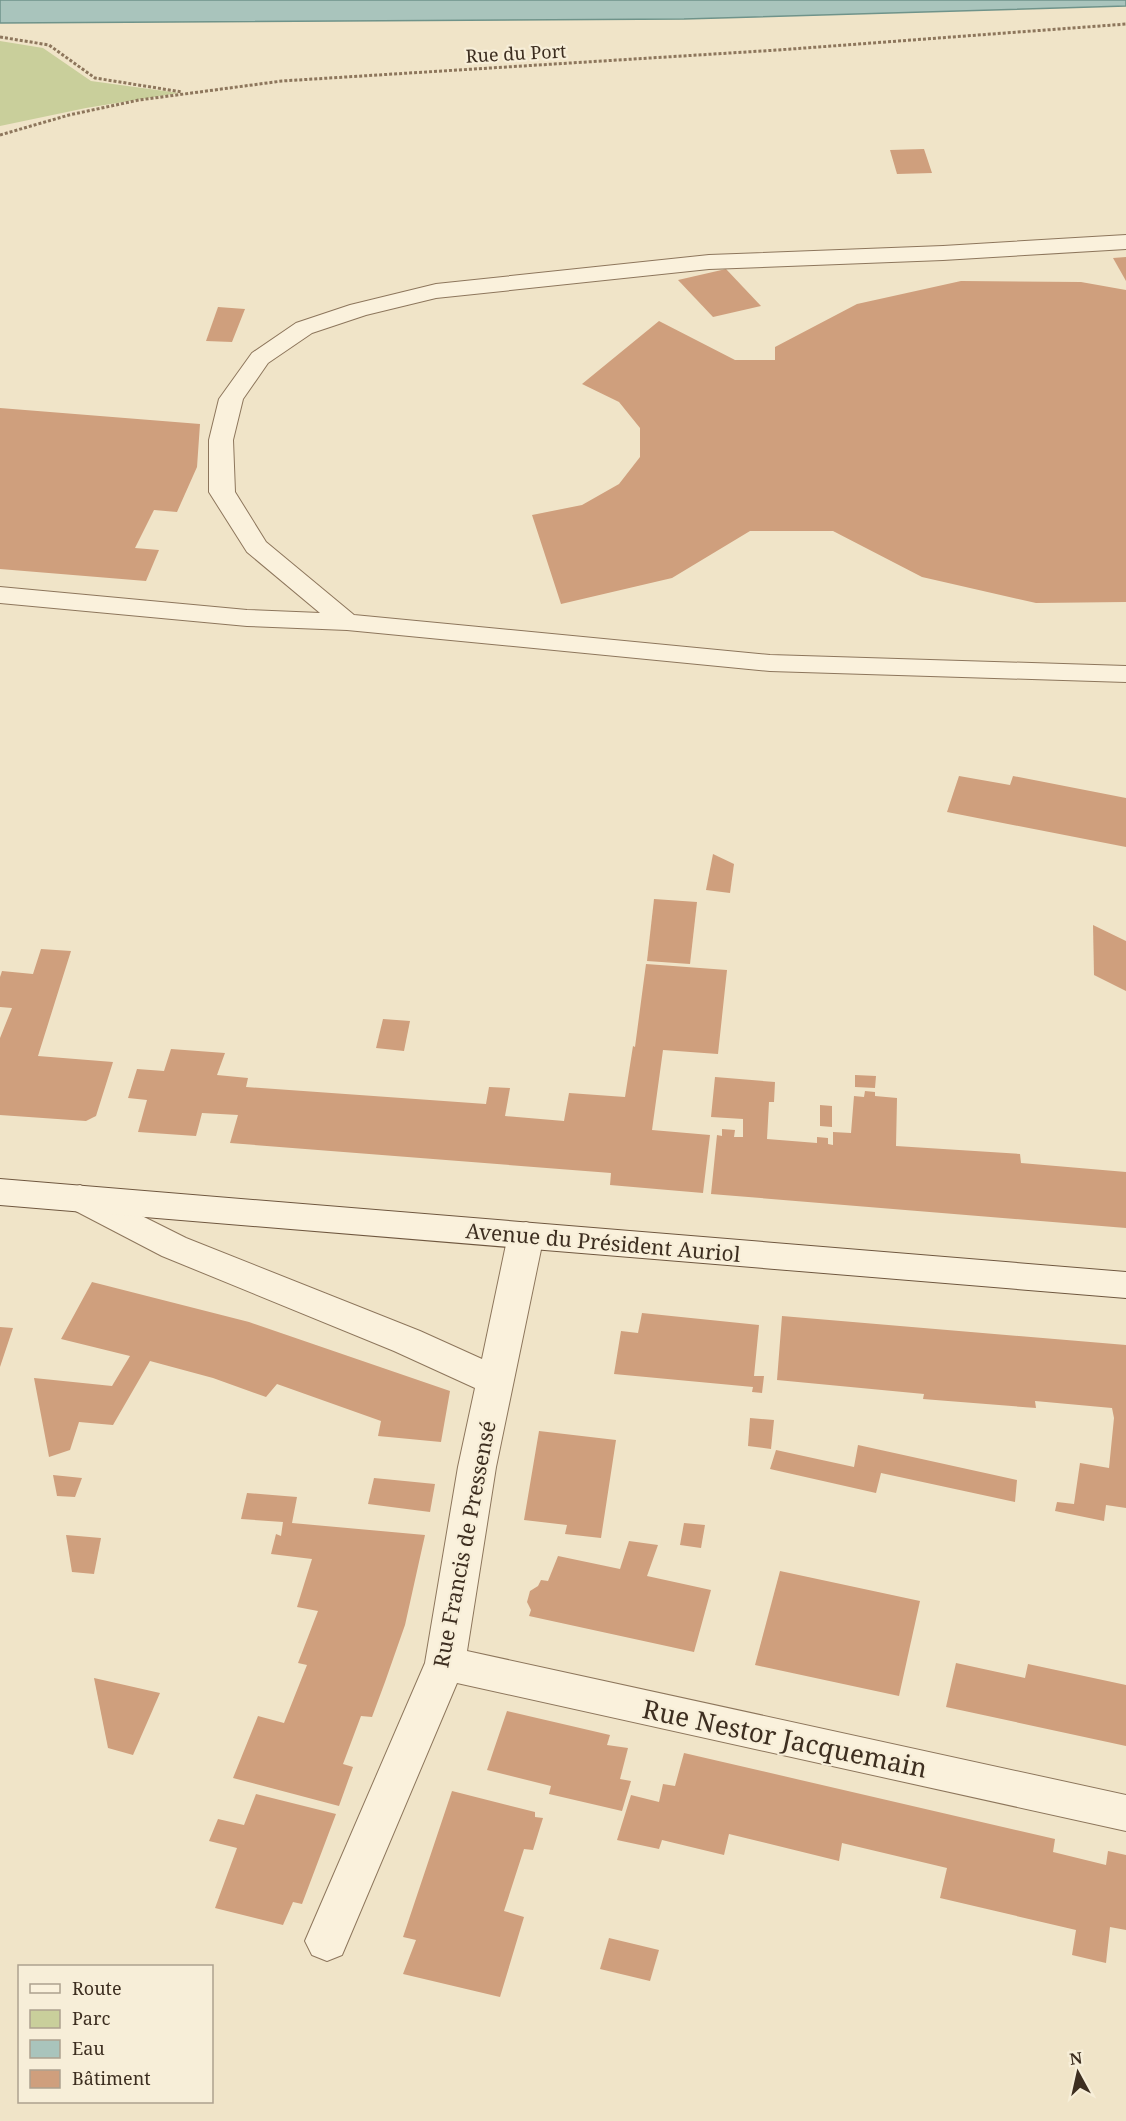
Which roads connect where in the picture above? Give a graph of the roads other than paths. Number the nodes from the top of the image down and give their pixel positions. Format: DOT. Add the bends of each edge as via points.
graph roads {
  1 [pos="1126,242"];
  2 [pos="0,595"];
  3 [pos="347,622"];
  4 [pos="1126,674"];
  5 [pos="0,1192"];
  6 [pos="80,1198"];
  7 [pos="526,1235"];
  8 [pos="1126,1285"];
  9 [pos="495,1381"];
  10 [pos="445,1663"];
  11 [pos="1126,1814"];
  12 [pos="327,1941"];
  1 -- 3 [label="lane" via="697,263 436,291 304,328 260,358 231,399 221,440 222,492 256,547"];
  2 -- 3 [label="lane" via="247,618"];
  3 -- 4 [label="lane" via="770,663"];
  5 -- 6 [label="street, Avenue du Président Auriol"];
  6 -- 7 [label="street, Avenue du Président Auriol"];
  6 -- 9 [label="street, Avenue du Président Auriol" via="174,1247 407,1341"];
  7 -- 8 [label="street, Avenue du Président Auriol"];
  7 -- 9 [label="street, Rue Francis de Pressensé"];
  9 -- 10 [label="street, Rue Francis de Pressensé"];
  10 -- 11 [label="street, Rue Nestor Jacquemain"];
  10 -- 12 [label="street, Rue Francis de Pressensé"];
}
